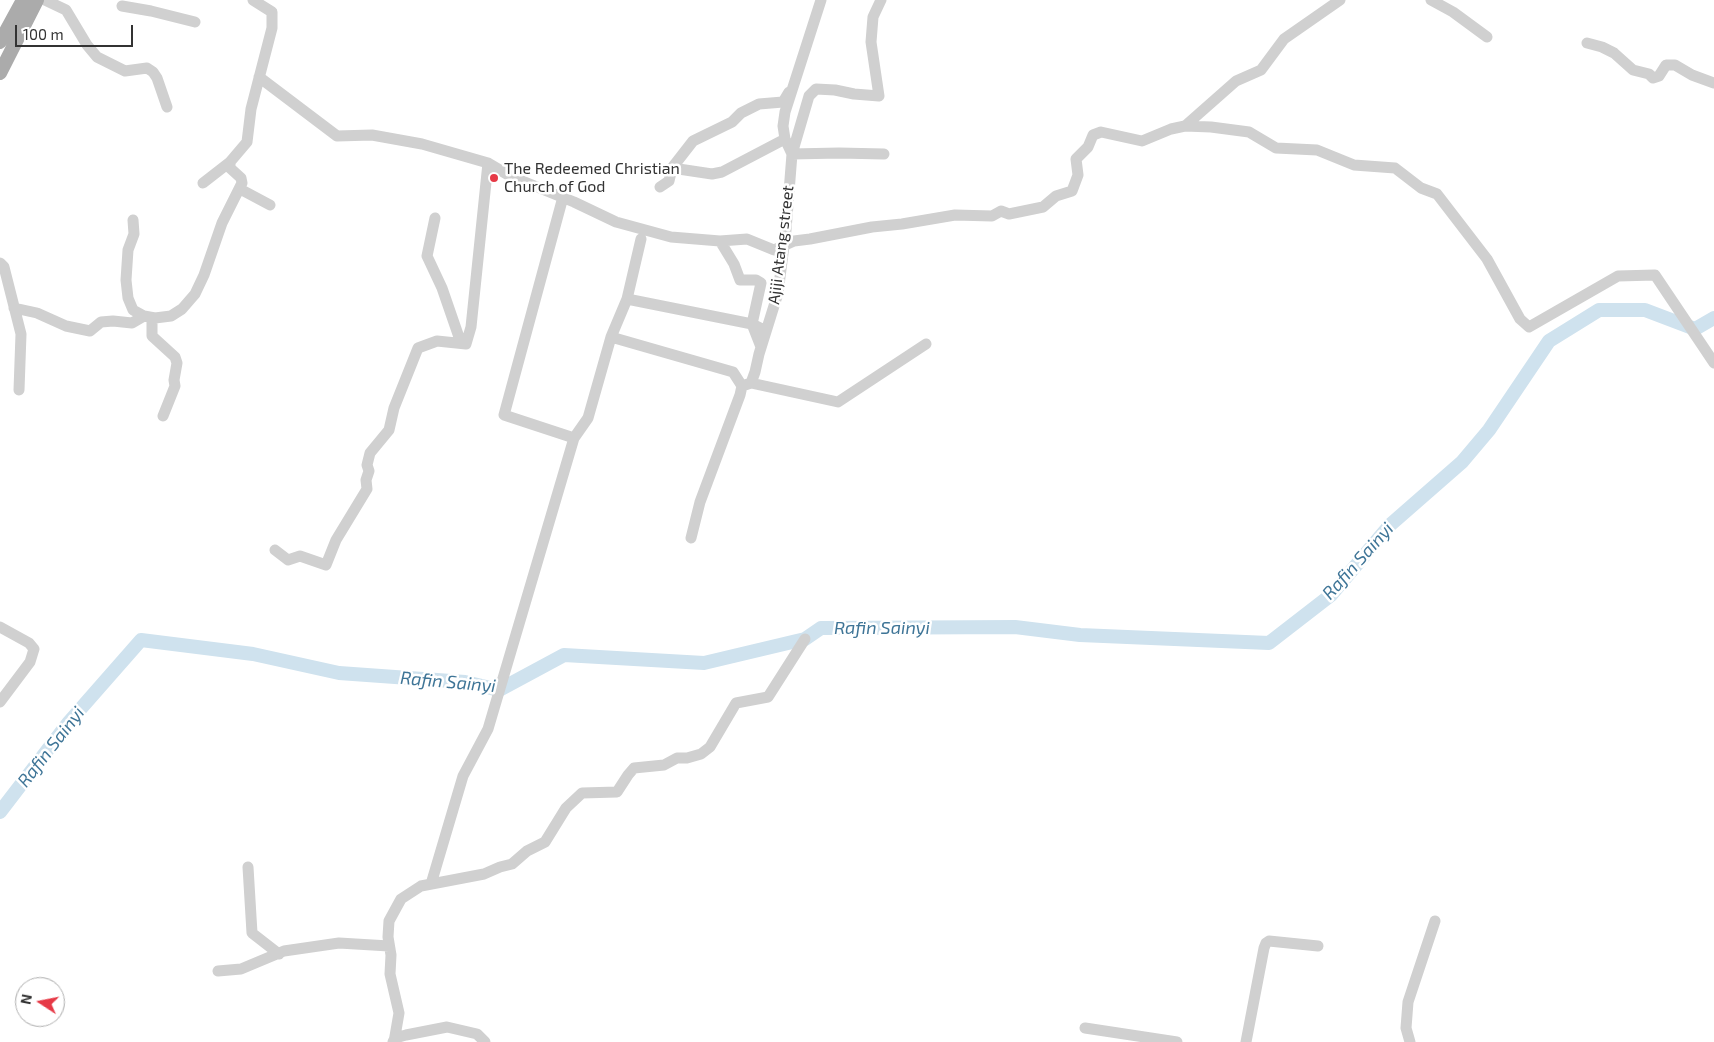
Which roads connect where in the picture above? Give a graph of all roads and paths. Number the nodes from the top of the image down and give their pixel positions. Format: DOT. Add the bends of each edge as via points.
graph roads {
  1 [pos="23,0"];
  2 [pos="37,0"];
  3 [pos="45,0"];
  4 [pos="253,0"];
  5 [pos="821,0"];
  6 [pos="881,0"];
  7 [pos="1340,0"];
  8 [pos="1431,0"];
  9 [pos="122,6"];
  10 [pos="152,6"];
  11 [pos="195,22"];
  12 [pos="1487,37"];
  13 [pos="0,42"];
  14 [pos="1587,43"];
  15 [pos="0,73"];
  16 [pos="259,77"];
  17 [pos="1714,83"];
  18 [pos="794,85"];
  19 [pos="167,107"];
  20 [pos="1185,126"];
  21 [pos="785,139"];
  22 [pos="792,154"];
  23 [pos="884,154"];
  24 [pos="230,162"];
  25 [pos="488,163"];
  26 [pos="672,168"];
  27 [pos="203,183"];
  28 [pos="660,187"];
  29 [pos="240,189"];
  30 [pos="563,197"];
  31 [pos="270,205"];
  32 [pos="434,218"];
  33 [pos="133,220"];
  34 [pos="641,239"];
  35 [pos="720,241"];
  36 [pos="783,245"];
  37 [pos="0,263"];
  38 [pos="627,299"];
  39 [pos="14,308"];
  40 [pos="148,317"];
  41 [pos="752,324"];
  42 [pos="766,331"];
  43 [pos="611,337"];
  44 [pos="461,344"];
  45 [pos="926,344"];
  46 [pos="761,347"];
  47 [pos="1714,363"];
  48 [pos="746,385"];
  49 [pos="18,390"];
  50 [pos="163,416"];
  51 [pos="574,438"];
  52 [pos="691,538"];
  53 [pos="275,550"];
  54 [pos="0,627"];
  55 [pos="805,639"];
  56 [pos="0,702"];
  57 [pos="248,866"];
  58 [pos="431,884"];
  59 [pos="1435,921"];
  60 [pos="389,946"];
  61 [pos="1318,946"];
  62 [pos="279,954"];
  63 [pos="218,971"];
  64 [pos="1085,1028"];
  65 [pos="394,1041"];
  66 [pos="485,1042"];
  67 [pos="1177,1042"];
  68 [pos="1246,1042"];
  69 [pos="1410,1042"];
  1 -- 13 [label="main road"];
  2 -- 15 [label="main road"];
  3 -- 19 [label="street" via="66,10 97,58 125,71 147,68 154,72"];
  4 -- 16 [label="street" via="272,12 272,28"];
  5 -- 18 [label="street, Ajiji Atang street"];
  6 -- 22 [label="street" via="873,17 870,42 879,96 816,89 809,96"];
  7 -- 20 [label="street" via="1284,39 1261,70 1236,81"];
  8 -- 12 [label="street"];
  9 -- 10 [label="street"];
  10 -- 11 [label="street"];
  14 -- 17 [label="street" via="1614,53 1633,70 1654,78 1666,65 1675,65"];
  16 -- 24 [label="street" via="247,142"];
  16 -- 25 [label="street" via="337,136 372,136 422,144"];
  18 -- 21 [label="street, Ajiji Atang street" via="785,112"];
  18 -- 26 [label="street" via="782,102 759,104 693,141"];
  20 -- 36 [label="street" via="1142,141 1101,132 1093,135 1088,147 1076,159 1078,175 1072,191 1056,196 1043,207 1009,214 1001,211 992,216 955,215 794,240"];
  20 -- 47 [label="street" via="1249,132 1276,148 1317,150 1354,164 1395,168 1421,188 1437,194 1487,259 1520,319 1529,327 1618,276 1655,275"];
  21 -- 22 [label="street, Ajiji Atang street"];
  21 -- 26 [label="street" via="722,172 712,174"];
  22 -- 23 [label="street"];
  22 -- 36 [label="street, Ajiji Atang street"];
  24 -- 27 [label="street"];
  24 -- 29 [label="street" via="230,168 241,178"];
  25 -- 30 [label="street" via="510,176"];
  25 -- 44 [label="street" via="471,327 466,344"];
  26 -- 28 [label="street" via="669,180"];
  29 -- 31 [label="street"];
  29 -- 40 [label="street" via="222,223 195,294 171,316"];
  30 -- 35 [label="street" via="616,222 654,233"];
  30 -- 51 [label="street" via="504,415"];
  32 -- 44 [label="street" via="426,256 442,288"];
  33 -- 40 [label="street" via="134,234 128,250 126,280 128,298 133,310"];
  34 -- 38 [label="street"];
  35 -- 36 [label="street" via="747,239 774,250"];
  35 -- 41 [label="street" via="740,280 761,283"];
  36 -- 42 [label="street, Ajiji Atang street" via="778,293"];
  37 -- 39 [label="street" via="4,267"];
  38 -- 41 [label="street"];
  38 -- 43 [label="street"];
  39 -- 40 [label="street" via="90,331 101,322 132,323"];
  39 -- 49 [label="street" via="21,334"];
  40 -- 50 [label="street" via="152,336 176,356 175,386"];
  41 -- 42 [label="street"];
  41 -- 46 [label="street"];
  42 -- 46 [label="street, Ajiji Atang street"];
  43 -- 48 [label="street" via="732,372"];
  43 -- 51 [label="street" via="588,418"];
  44 -- 53 [label="street" via="437,341 418,348 394,408 389,430 370,453 367,489 336,540 326,565 300,556 288,560"];
  45 -- 48 [label="street" via="838,402"];
  46 -- 48 [label="street, Ajiji Atang street"];
  48 -- 52 [label="street, Ajiji Atang street" via="700,502"];
  51 -- 58 [label="street" via="488,729 463,776"];
  54 -- 56 [label="street" via="34,649 30,662"];
  55 -- 58 [label="street" via="768,697 736,703 710,747 701,754 678,758 664,765 634,768 617,792 582,793 566,808 545,842 512,864 484,874"];
  57 -- 62 [label="street" via="252,932"];
  58 -- 60 [label="street" via="421,886 400,899 389,921"];
  59 -- 69 [label="street" via="1408,1002 1406,1028"];
  60 -- 62 [label="street" via="339,943"];
  60 -- 65 [label="street" via="390,974 399,1014"];
  61 -- 68 [label="street" via="1266,943"];
  62 -- 63 [label="street" via="241,969"];
  64 -- 67 [label="street"];
  65 -- 66 [label="street" via="447,1027 478,1034"];
}
